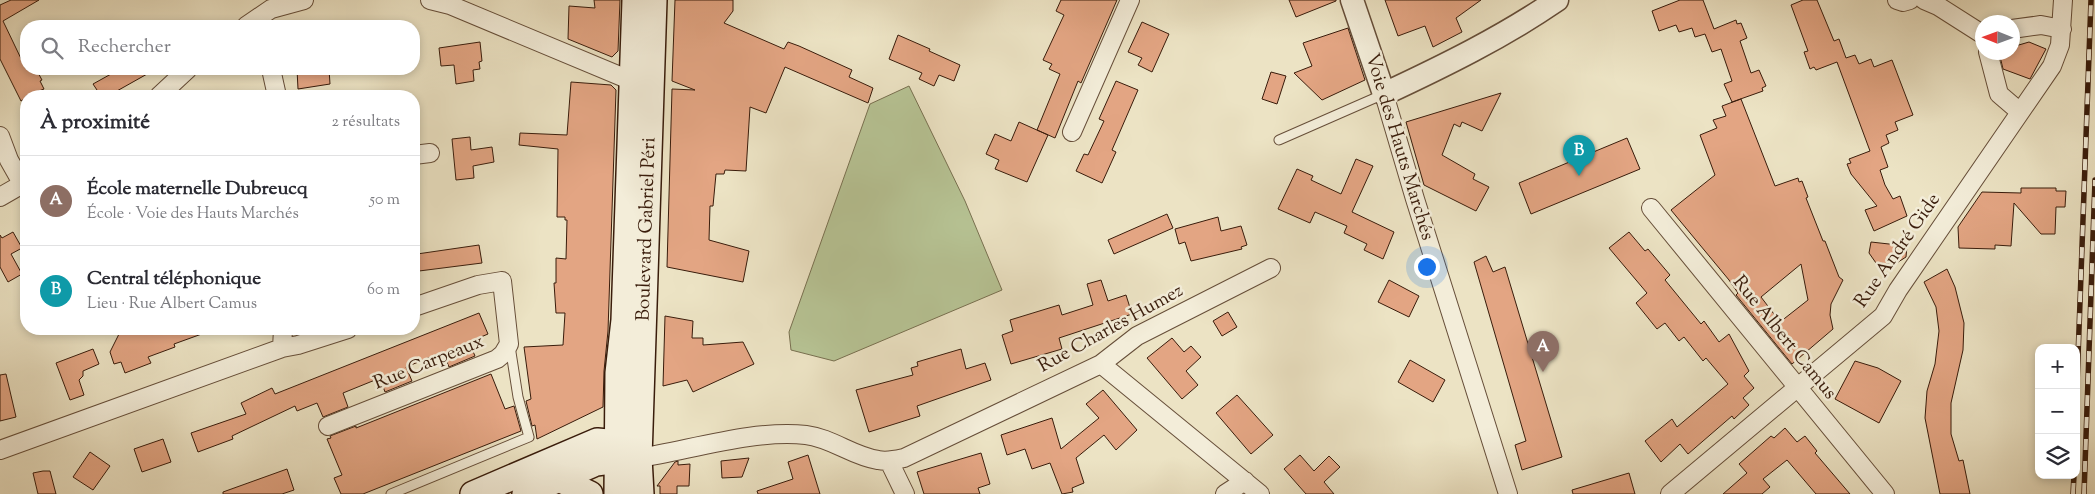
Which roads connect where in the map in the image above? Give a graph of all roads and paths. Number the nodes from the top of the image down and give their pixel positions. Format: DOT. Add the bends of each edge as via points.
graph roads {
  1 [pos="304,0"];
  2 [pos="430,0"];
  3 [pos="634,0"];
  4 [pos="646,0"];
  5 [pos="654,0"];
  6 [pos="1130,0"];
  7 [pos="1352,0"];
  8 [pos="1557,0"];
  9 [pos="1897,0"];
  10 [pos="1910,0"];
  11 [pos="1924,0"];
  12 [pos="2063,0"];
  13 [pos="254,17"];
  14 [pos="2020,28"];
  15 [pos="2062,29"];
  16 [pos="1975,30"];
  17 [pos="1990,60"];
  18 [pos="182,75"];
  19 [pos="272,75"];
  20 [pos="641,88"];
  21 [pos="165,90"];
  22 [pos="276,90"];
  23 [pos="1384,94"];
  24 [pos="2020,112"];
  25 [pos="1072,132"];
  26 [pos="0,136"];
  27 [pos="630,137"];
  28 [pos="1279,140"];
  29 [pos="20,177"];
  30 [pos="20,185"];
  31 [pos="0,197"];
  32 [pos="1651,208"];
  33 [pos="1271,268"];
  34 [pos="420,305"];
  35 [pos="283,335"];
  36 [pos="329,335"];
  37 [pos="509,344"];
  38 [pos="282,348"];
  39 [pos="1101,364"];
  40 [pos="1798,388"];
  41 [pos="632,400"];
  42 [pos="626,418"];
  43 [pos="328,426"];
  44 [pos="0,450"];
  45 [pos="625,455"];
  46 [pos="888,461"];
  47 [pos="559,479"];
  48 [pos="1245,481"];
  49 [pos="391,494"];
  50 [pos="473,494"];
  51 [pos="526,494"];
  52 [pos="590,494"];
  53 [pos="617,494"];
  54 [pos="635,494"];
  55 [pos="641,494"];
  56 [pos="905,494"];
  57 [pos="1226,494"];
  58 [pos="1260,494"];
  59 [pos="1508,494"];
  60 [pos="1670,494"];
  61 [pos="1885,494"];
  1 -- 13 [label="street"];
  2 -- 20 [label="street" via="450,5"];
  3 -- 20 [label="main road, Boulevard Gabriel Péri"];
  4 -- 20 [label="lane"];
  5 -- 20 [label="main road, Boulevard Gabriel Péri"];
  6 -- 25 [label="street"];
  7 -- 23 [label="street, Voie des Hauts Marchés"];
  8 -- 23 [label="street" via="1453,62"];
  9 -- 10 [label="street"];
  11 -- 16 [label="street"];
  12 -- 15 [label="street, Rue André Gide"];
  14 -- 15 [label="street" via="2041,25"];
  15 -- 24 [label="street, Rue André Gide" via="2052,66"];
  17 -- 24 [label="street" via="1999,94"];
  18 -- 21 [label="street"];
  19 -- 22 [label="street"];
  20 -- 27 [label="main road, Boulevard Gabriel Péri"];
  20 -- 45 [label="main road, Boulevard Gabriel Péri"];
  23 -- 28 [label="lane"];
  23 -- 59 [label="street, Voie des Hauts Marchés"];
  24 -- 40 [label="street, Rue André Gide" via="1883,316"];
  26 -- 29 [label="street"];
  27 -- 41 [label="lane" via="639,164"];
  27 -- 45 [label="main road, Boulevard Gabriel Péri" via="624,320 617,380"];
  30 -- 31 [label="street"];
  32 -- 40 [label="street, Rue Albert Camus"];
  33 -- 39 [label="street, Rue Charles Humez" via="1137,336"];
  34 -- 37 [label="street, Rue Carpeaux" via="478,285 502,281"];
  35 -- 38 [label="street"];
  36 -- 38 [label="street"];
  37 -- 43 [label="street, Rue Carpeaux" via="497,359"];
  37 -- 49 [label="lane" via="529,437"];
  38 -- 44 [label="street"];
  39 -- 46 [label="street, Rue Charles Humez" via="904,458"];
  39 -- 48 [label="street"];
  40 -- 60 [label="street, Rue André Gide"];
  40 -- 61 [label="street, Rue Albert Camus"];
  42 -- 45 [label="lane"];
  45 -- 46 [label="street" via="779,433 808,435"];
  45 -- 47 [label="main road"];
  45 -- 50 [label="main road" via="608,442 588,444"];
  45 -- 53 [label="main road"];
  45 -- 54 [label="lane"];
  45 -- 55 [label="main road"];
  46 -- 56 [label="street"];
  47 -- 51 [label="main road"];
  47 -- 52 [label="main road"];
  48 -- 57 [label="street"];
  48 -- 58 [label="street"];
}
